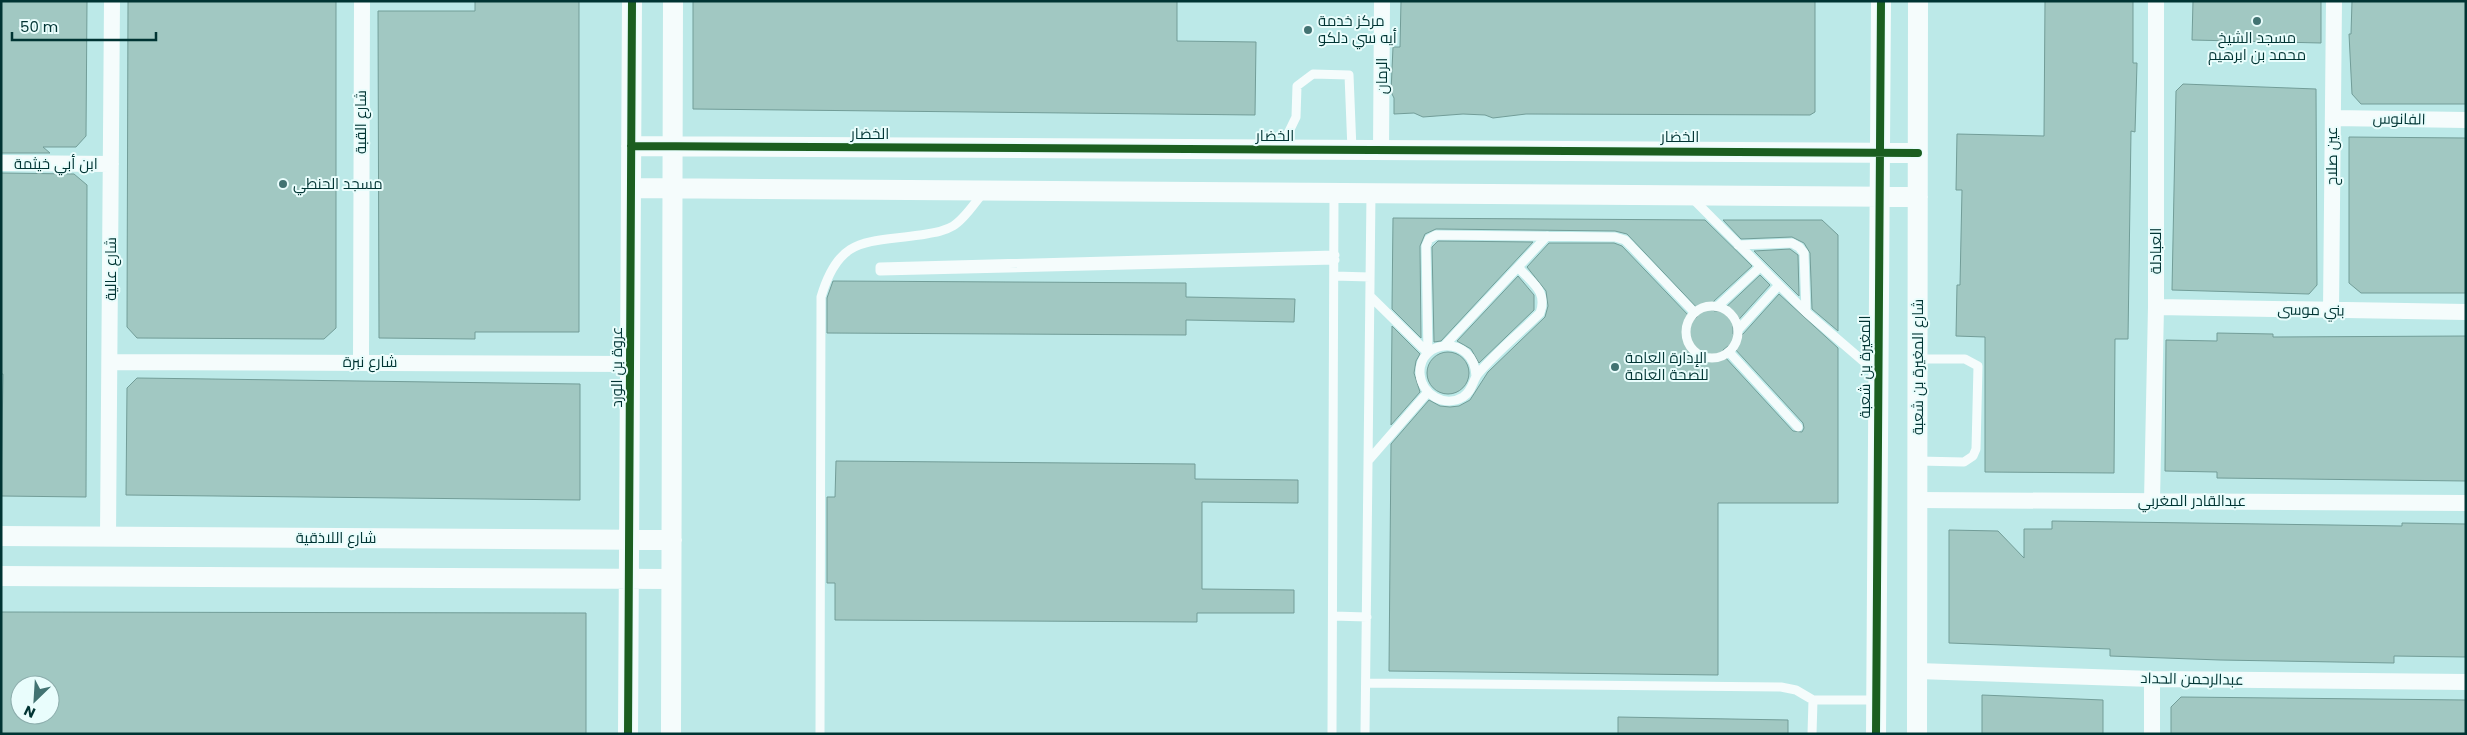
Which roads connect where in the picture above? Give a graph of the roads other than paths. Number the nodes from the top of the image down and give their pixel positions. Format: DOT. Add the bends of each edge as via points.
graph roads {
  1 [pos="112,1"];
  2 [pos="362,1"];
  3 [pos="632,1"];
  4 [pos="673,1"];
  5 [pos="1382,1"];
  6 [pos="1881,1"];
  7 [pos="1918,1"];
  8 [pos="2156,1"];
  9 [pos="2334,1"];
  10 [pos="2333,118"];
  11 [pos="2466,120"];
  12 [pos="632,146"];
  13 [pos="672,147"];
  14 [pos="1280,150"];
  15 [pos="1352,150"];
  16 [pos="1382,150"];
  17 [pos="1880,152"];
  18 [pos="1918,152"];
  19 [pos="1,163"];
  20 [pos="111,164"];
  21 [pos="632,188"];
  22 [pos="672,189"];
  23 [pos="985,191"];
  24 [pos="1334,193"];
  25 [pos="1371,193"];
  26 [pos="1689,195"];
  27 [pos="1880,196"];
  28 [pos="1918,196"];
  29 [pos="1548,236"];
  30 [pos="1738,245"];
  31 [pos="1335,257"];
  32 [pos="1518,267"];
  33 [pos="1760,267"];
  34 [pos="1334,276"];
  35 [pos="1370,277"];
  36 [pos="1779,285"];
  37 [pos="1370,296"];
  38 [pos="1718,306"];
  39 [pos="2156,307"];
  40 [pos="2331,310"];
  41 [pos="1694,312"];
  42 [pos="1806,312"];
  43 [pos="2466,312"];
  44 [pos="1738,330"];
  45 [pos="1445,345"];
  46 [pos="1729,352"];
  47 [pos="1428,353"];
  48 [pos="1918,359"];
  49 [pos="111,362"];
  50 [pos="361,362"];
  51 [pos="630,364"];
  52 [pos="1879,375"];
  53 [pos="1476,376"];
  54 [pos="1428,392"];
  55 [pos="1798,427"];
  56 [pos="1918,460"];
  57 [pos="1368,461"];
  58 [pos="1918,500"];
  59 [pos="2152,501"];
  60 [pos="2466,503"];
  61 [pos="1,536"];
  62 [pos="108,536"];
  63 [pos="629,540"];
  64 [pos="672,540"];
  65 [pos="1,576"];
  66 [pos="629,578"];
  67 [pos="671,579"];
  68 [pos="1333,616"];
  69 [pos="1367,617"];
  70 [pos="1918,671"];
  71 [pos="2152,679"];
  72 [pos="2466,682"];
  73 [pos="1366,683"];
  74 [pos="1813,700"];
  75 [pos="1877,700"];
  76 [pos="628,734"];
  77 [pos="671,734"];
  78 [pos="820,734"];
  79 [pos="1332,734"];
  80 [pos="1366,734"];
  81 [pos="1812,734"];
  82 [pos="1876,734"];
  83 [pos="1918,734"];
  84 [pos="2152,734"];
  1 -- 20 [label="street, شارع عالية"];
  2 -- 50 [label="street, شارع القبة"];
  3 -- 12 [label="street, عروة بن الورد"];
  4 -- 13 [label="street"];
  5 -- 16 [label="street, الرمان"];
  6 -- 17 [label="street, المغيرة بن شعبة"];
  7 -- 18 [label="street, شارع المغيرة بن شعبة"];
  8 -- 39 [label="street, العبادلة"];
  9 -- 10 [label="street, عين صلاح"];
  10 -- 11 [label="street, الفانوس"];
  10 -- 40 [label="street, عين صلاح"];
  12 -- 13 [label="street, الخضار"];
  12 -- 21 [label="street, عروة بن الورد"];
  13 -- 14 [label="street, الخضار"];
  13 -- 22 [label="street"];
  14 -- 15 [label="street, الخضار"];
  14 -- 15 [label="lane" via="1296,117 1297,86 1313,74 1349,75"];
  15 -- 16 [label="street, الخضار"];
  16 -- 17 [label="street, الخضار"];
  17 -- 18 [label="street, الخضار"];
  17 -- 27 [label="street, المغيرة بن شعبة"];
  18 -- 28 [label="street, شارع المغيرة بن شعبة"];
  19 -- 20 [label="street, ابن أبي خيثمة"];
  20 -- 49 [label="street, شارع عالية"];
  21 -- 22 [label="street"];
  21 -- 51 [label="street, عروة بن الورد"];
  22 -- 23 [label="street"];
  22 -- 64 [label="street"];
  23 -- 24 [label="street"];
  23 -- 78 [label="lane" via="954,225 937,233 856,244 840,257 828,275 821,297"];
  24 -- 25 [label="street"];
  24 -- 31 [label="lane"];
  25 -- 26 [label="street"];
  25 -- 35 [label="lane"];
  26 -- 27 [label="street"];
  26 -- 30 [label="lane"];
  27 -- 28 [label="street"];
  27 -- 52 [label="street, المغيرة بن شعبة"];
  28 -- 48 [label="street, شارع المغيرة بن شعبة"];
  29 -- 32 [label="lane"];
  29 -- 41 [label="lane" via="1625,240"];
  29 -- 47 [label="lane" via="1436,235 1429,239 1426,246"];
  30 -- 33 [label="lane"];
  30 -- 42 [label="lane" via="1792,243 1800,247 1804,253"];
  31 -- 31 [label="lane" via="880,267 880,271"];
  31 -- 34 [label="lane"];
  32 -- 45 [label="lane"];
  32 -- 53 [label="lane" via="1542,294 1544,302 1540,313"];
  33 -- 36 [label="lane"];
  33 -- 38 [label="lane"];
  34 -- 35 [label="lane"];
  34 -- 68 [label="lane"];
  35 -- 37 [label="lane"];
  36 -- 42 [label="lane"];
  36 -- 44 [label="lane"];
  37 -- 47 [label="lane"];
  37 -- 57 [label="lane"];
  38 -- 41 [label="lane"];
  38 -- 44 [label="lane" via="1732,315"];
  39 -- 40 [label="street, بني موسى"];
  39 -- 59 [label="street, العبادلة"];
  40 -- 43 [label="street, بني موسى"];
  41 -- 46 [label="lane" via="1686,326 1687,343 1692,350 1706,358 1722,357"];
  42 -- 52 [label="lane"];
  44 -- 46 [label="lane" via="1738,338"];
  45 -- 47 [label="lane"];
  45 -- 53 [label="lane" via="1461,348 1468,354 1473,360"];
  46 -- 55 [label="lane"];
  47 -- 54 [label="lane" via="1420,376"];
  48 -- 56 [label="street, شارع المغيرة بن شعبة"];
  48 -- 56 [label="lane" via="1965,358 1978,366 1976,449 1973,456 1964,462"];
  49 -- 50 [label="street, شارع نبرة"];
  49 -- 62 [label="street, شارع عالية"];
  50 -- 51 [label="street, شارع نبرة"];
  51 -- 63 [label="street, عروة بن الورد"];
  52 -- 75 [label="street, المغيرة بن شعبة"];
  53 -- 54 [label="lane" via="1474,385 1461,398 1444,400"];
  54 -- 57 [label="lane"];
  56 -- 58 [label="street, شارع المغيرة بن شعبة"];
  57 -- 69 [label="lane"];
  58 -- 59 [label="street, عبدالقادر المغربي"];
  58 -- 70 [label="street, شارع المغيرة بن شعبة"];
  59 -- 60 [label="street, عبدالقادر المغربي"];
  61 -- 62 [label="street, شارع اللاذقية"];
  62 -- 63 [label="street, شارع اللاذقية"];
  63 -- 64 [label="street, شارع اللاذقية"];
  63 -- 66 [label="street, عروة بن الورد"];
  64 -- 67 [label="street"];
  65 -- 66 [label="street"];
  66 -- 67 [label="street"];
  66 -- 76 [label="street, عروة بن الورد"];
  67 -- 77 [label="street"];
  68 -- 69 [label="lane"];
  68 -- 79 [label="lane"];
  69 -- 73 [label="lane"];
  70 -- 71 [label="street, عبدالرحمن الحداد"];
  70 -- 83 [label="street, شارع المغيرة بن شعبة"];
  71 -- 72 [label="street, عبدالرحمن الحداد"];
  71 -- 84 [label="street"];
  73 -- 74 [label="lane" via="1781,687 1796,690"];
  73 -- 80 [label="lane"];
  74 -- 75 [label="lane"];
  74 -- 81 [label="lane"];
  75 -- 82 [label="street, المغيرة بن شعبة"];
}
